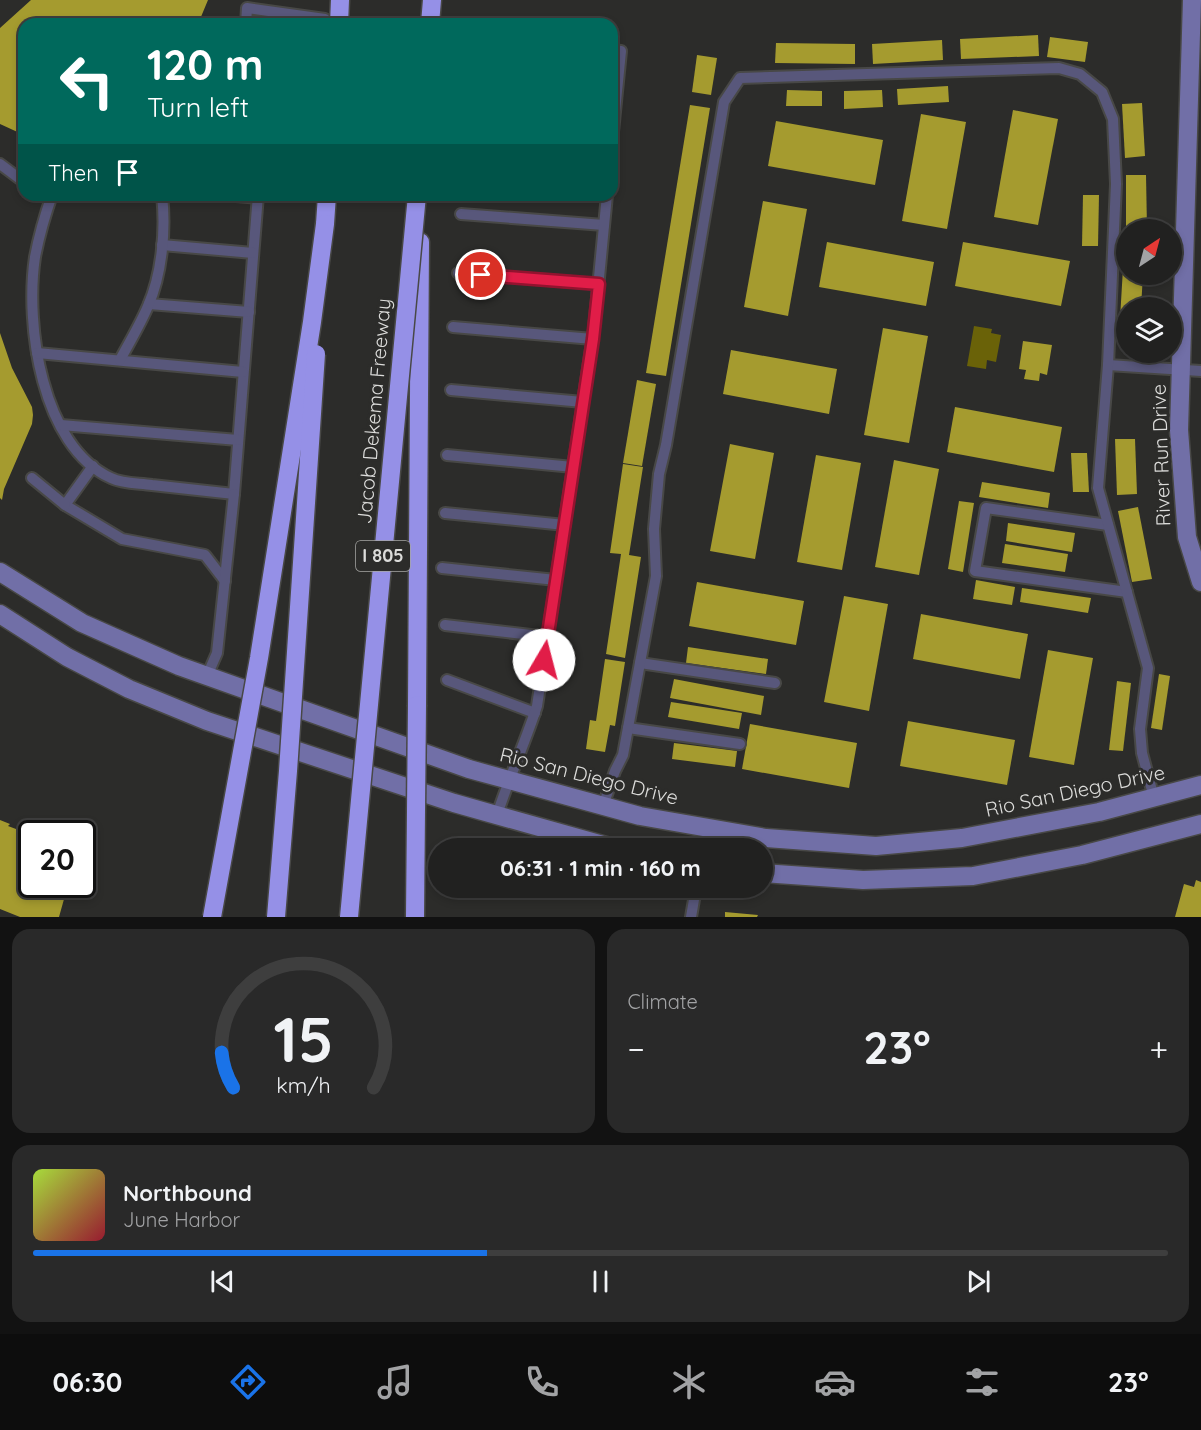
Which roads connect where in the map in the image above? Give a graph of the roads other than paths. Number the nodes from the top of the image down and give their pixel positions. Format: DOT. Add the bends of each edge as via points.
graph roads {
  1 [pos="340,0"];
  2 [pos="432,0"];
  3 [pos="1192,0"];
  4 [pos="246,18"];
  5 [pos="308,18"];
  6 [pos="333,18"];
  7 [pos="430,18"];
  8 [pos="618,51"];
  9 [pos="618,76"];
  10 [pos="0,164"];
  11 [pos="18,178"];
  12 [pos="47,201"];
  13 [pos="163,201"];
  14 [pos="258,201"];
  15 [pos="327,201"];
  16 [pos="418,201"];
  17 [pos="419,201"];
  18 [pos="606,201"];
  19 [pos="461,214"];
  20 [pos="325,224"];
  21 [pos="604,225"];
  22 [pos="162,244"];
  23 [pos="253,253"];
  24 [pos="458,273"];
  25 [pos="599,284"];
  26 [pos="149,304"];
  27 [pos="249,312"];
  28 [pos="453,327"];
  29 [pos="593,339"];
  30 [pos="37,353"];
  31 [pos="120,360"];
  32 [pos="1108,365"];
  33 [pos="1181,370"];
  34 [pos="1201,371"];
  35 [pos="243,372"];
  36 [pos="451,390"];
  37 [pos="583,402"];
  38 [pos="61,425"];
  39 [pos="238,440"];
  40 [pos="447,455"];
  41 [pos="93,466"];
  42 [pos="573,467"];
  43 [pos="32,478"];
  44 [pos="234,494"];
  45 [pos="65,505"];
  46 [pos="445,513"];
  47 [pos="565,525"];
  48 [pos="1108,525"];
  49 [pos="442,568"];
  50 [pos="0,572"];
  51 [pos="556,580"];
  52 [pos="225,581"];
  53 [pos="1201,582"];
  54 [pos="1127,592"];
  55 [pos="0,614"];
  56 [pos="445,625"];
  57 [pos="548,637"];
  58 [pos="640,663"];
  59 [pos="207,676"];
  60 [pos="447,680"];
  61 [pos="775,683"];
  62 [pos="535,713"];
  63 [pos="628,728"];
  64 [pos="740,744"];
  65 [pos="508,780"];
  66 [pos="1201,785"];
  67 [pos="1154,798"];
  68 [pos="603,806"];
  69 [pos="497,815"];
  70 [pos="1201,824"];
  71 [pos="578,838"];
  72 [pos="773,874"];
  73 [pos="694,898"];
  74 [pos="212,917"];
  75 [pos="276,917"];
  76 [pos="349,917"];
  77 [pos="415,917"];
  78 [pos="690,917"];
  1 -- 6 [label="highway"];
  2 -- 7 [label="highway"];
  3 -- 33 [label="main road, River Run Drive"];
  4 -- 5 [label="lane" via="247,8"];
  8 -- 9 [label="lane"];
  10 -- 11 [label="lane"];
  12 -- 30 [label="lane" via="35,258"];
  13 -- 22 [label="lane"];
  14 -- 23 [label="lane"];
  15 -- 20 [label="highway"];
  16 -- 76 [label="highway, Jacob Dekema Freeway / I 805, bridge"];
  17 -- 77 [label="highway, bridge"];
  18 -- 21 [label="lane"];
  19 -- 21 [label="lane"];
  20 -- 74 [label="highway, bridge" via="259,658"];
  20 -- 75 [label="highway, bridge"];
  21 -- 25 [label="lane"];
  22 -- 23 [label="lane"];
  22 -- 26 [label="lane"];
  23 -- 27 [label="lane"];
  24 -- 25 [label="lane"];
  25 -- 29 [label="lane"];
  26 -- 27 [label="lane"];
  26 -- 31 [label="lane"];
  27 -- 35 [label="lane"];
  28 -- 29 [label="lane"];
  29 -- 37 [label="lane"];
  30 -- 31 [label="lane"];
  30 -- 38 [label="lane" via="53,413"];
  31 -- 35 [label="lane"];
  32 -- 33 [label="lane"];
  32 -- 48 [label="lane" via="1098,488"];
  32 -- 58 [label="lane" via="1116,184 1113,119 1102,92 1080,74 1059,68 740,78 723,102 659,474 654,529 656,576"];
  33 -- 34 [label="lane"];
  33 -- 53 [label="main road, River Run Drive" via="1179,429 1187,537"];
  35 -- 39 [label="lane"];
  36 -- 37 [label="lane"];
  37 -- 42 [label="lane"];
  38 -- 39 [label="lane"];
  38 -- 41 [label="lane"];
  39 -- 44 [label="lane"];
  40 -- 42 [label="lane"];
  41 -- 44 [label="lane" via="112,479 125,482"];
  41 -- 45 [label="lane"];
  42 -- 47 [label="lane"];
  43 -- 45 [label="lane"];
  44 -- 52 [label="lane"];
  45 -- 52 [label="lane" via="122,539 205,555"];
  46 -- 47 [label="lane"];
  47 -- 51 [label="lane"];
  48 -- 54 [label="lane"];
  48 -- 54 [label="lane" via="986,508 975,571"];
  49 -- 51 [label="lane"];
  50 -- 59 [label="main road, Rio San Diego Drive" via="82,623"];
  51 -- 57 [label="lane"];
  52 -- 59 [label="lane" via="217,653"];
  54 -- 67 [label="lane" via="1148,669 1140,729"];
  55 -- 69 [label="main road" via="118,684 197,717"];
  56 -- 57 [label="lane"];
  57 -- 62 [label="lane"];
  58 -- 61 [label="lane"];
  58 -- 63 [label="lane"];
  59 -- 65 [label="main road, Rio San Diego Drive"];
  60 -- 62 [label="lane"];
  62 -- 65 [label="lane"];
  63 -- 64 [label="lane"];
  63 -- 68 [label="lane" via="623,754"];
  65 -- 68 [label="main road, Rio San Diego Drive"];
  65 -- 69 [label="lane"];
  66 -- 67 [label="main road, Rio San Diego Drive"];
  67 -- 68 [label="main road, Rio San Diego Drive" via="962,838 876,846 766,838"];
  69 -- 71 [label="main road"];
  70 -- 72 [label="main road" via="1082,855 973,876 863,880"];
  73 -- 78 [label="lane"];
}
